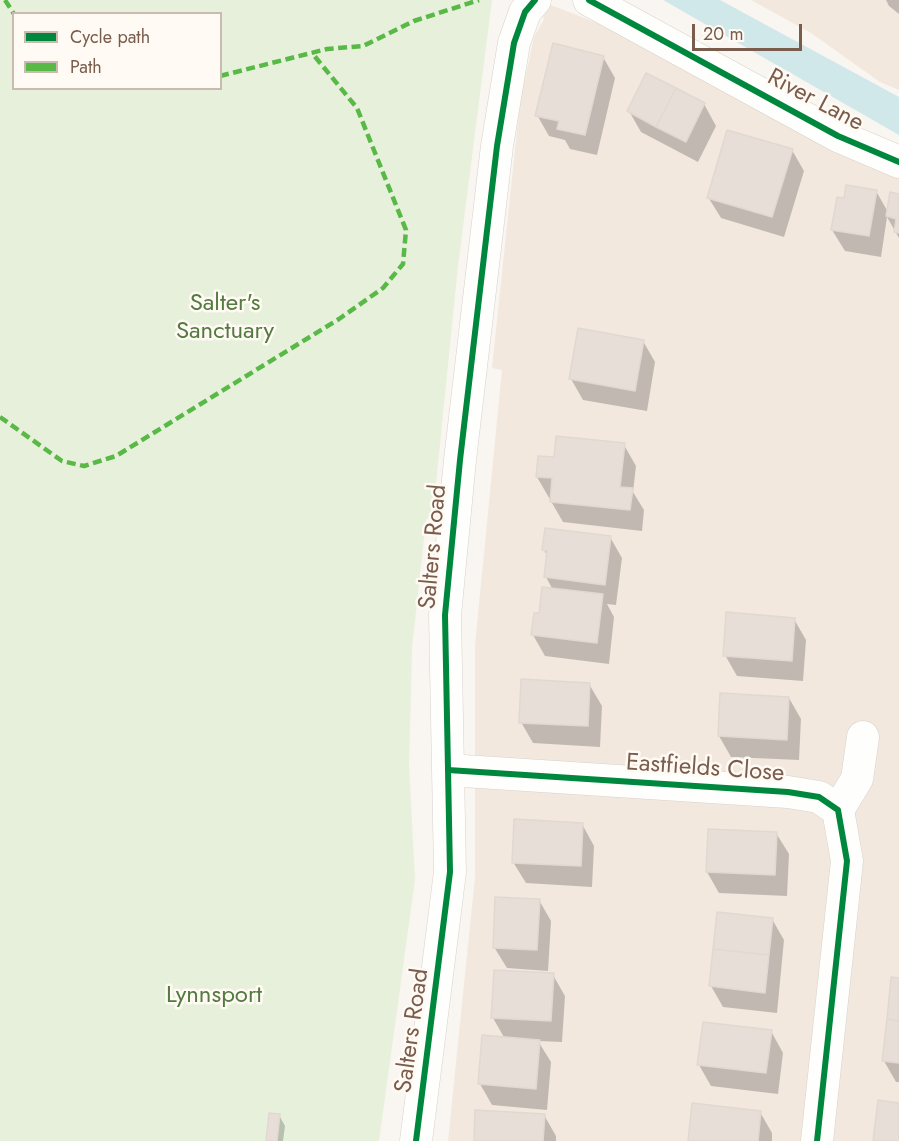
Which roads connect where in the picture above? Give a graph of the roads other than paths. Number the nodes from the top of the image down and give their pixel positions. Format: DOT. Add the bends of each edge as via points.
graph roads {
  1 [pos="535,0"];
  2 [pos="590,0"];
  3 [pos="899,162"];
  4 [pos="863,737"];
  5 [pos="448,770"];
  6 [pos="838,810"];
  7 [pos="416,1141"];
  8 [pos="817,1141"];
  1 -- 5 [label="street, Salters Road" via="525,12 514,43 497,146 460,460 445,615"];
  2 -- 3 [label="street, River Lane" via="838,136"];
  4 -- 6 [label="street" via="857,779"];
  5 -- 6 [label="street, Eastfields Close" via="788,792 819,797"];
  5 -- 7 [label="street, Salters Road" via="450,872"];
  6 -- 8 [label="street" via="847,861"];
}
